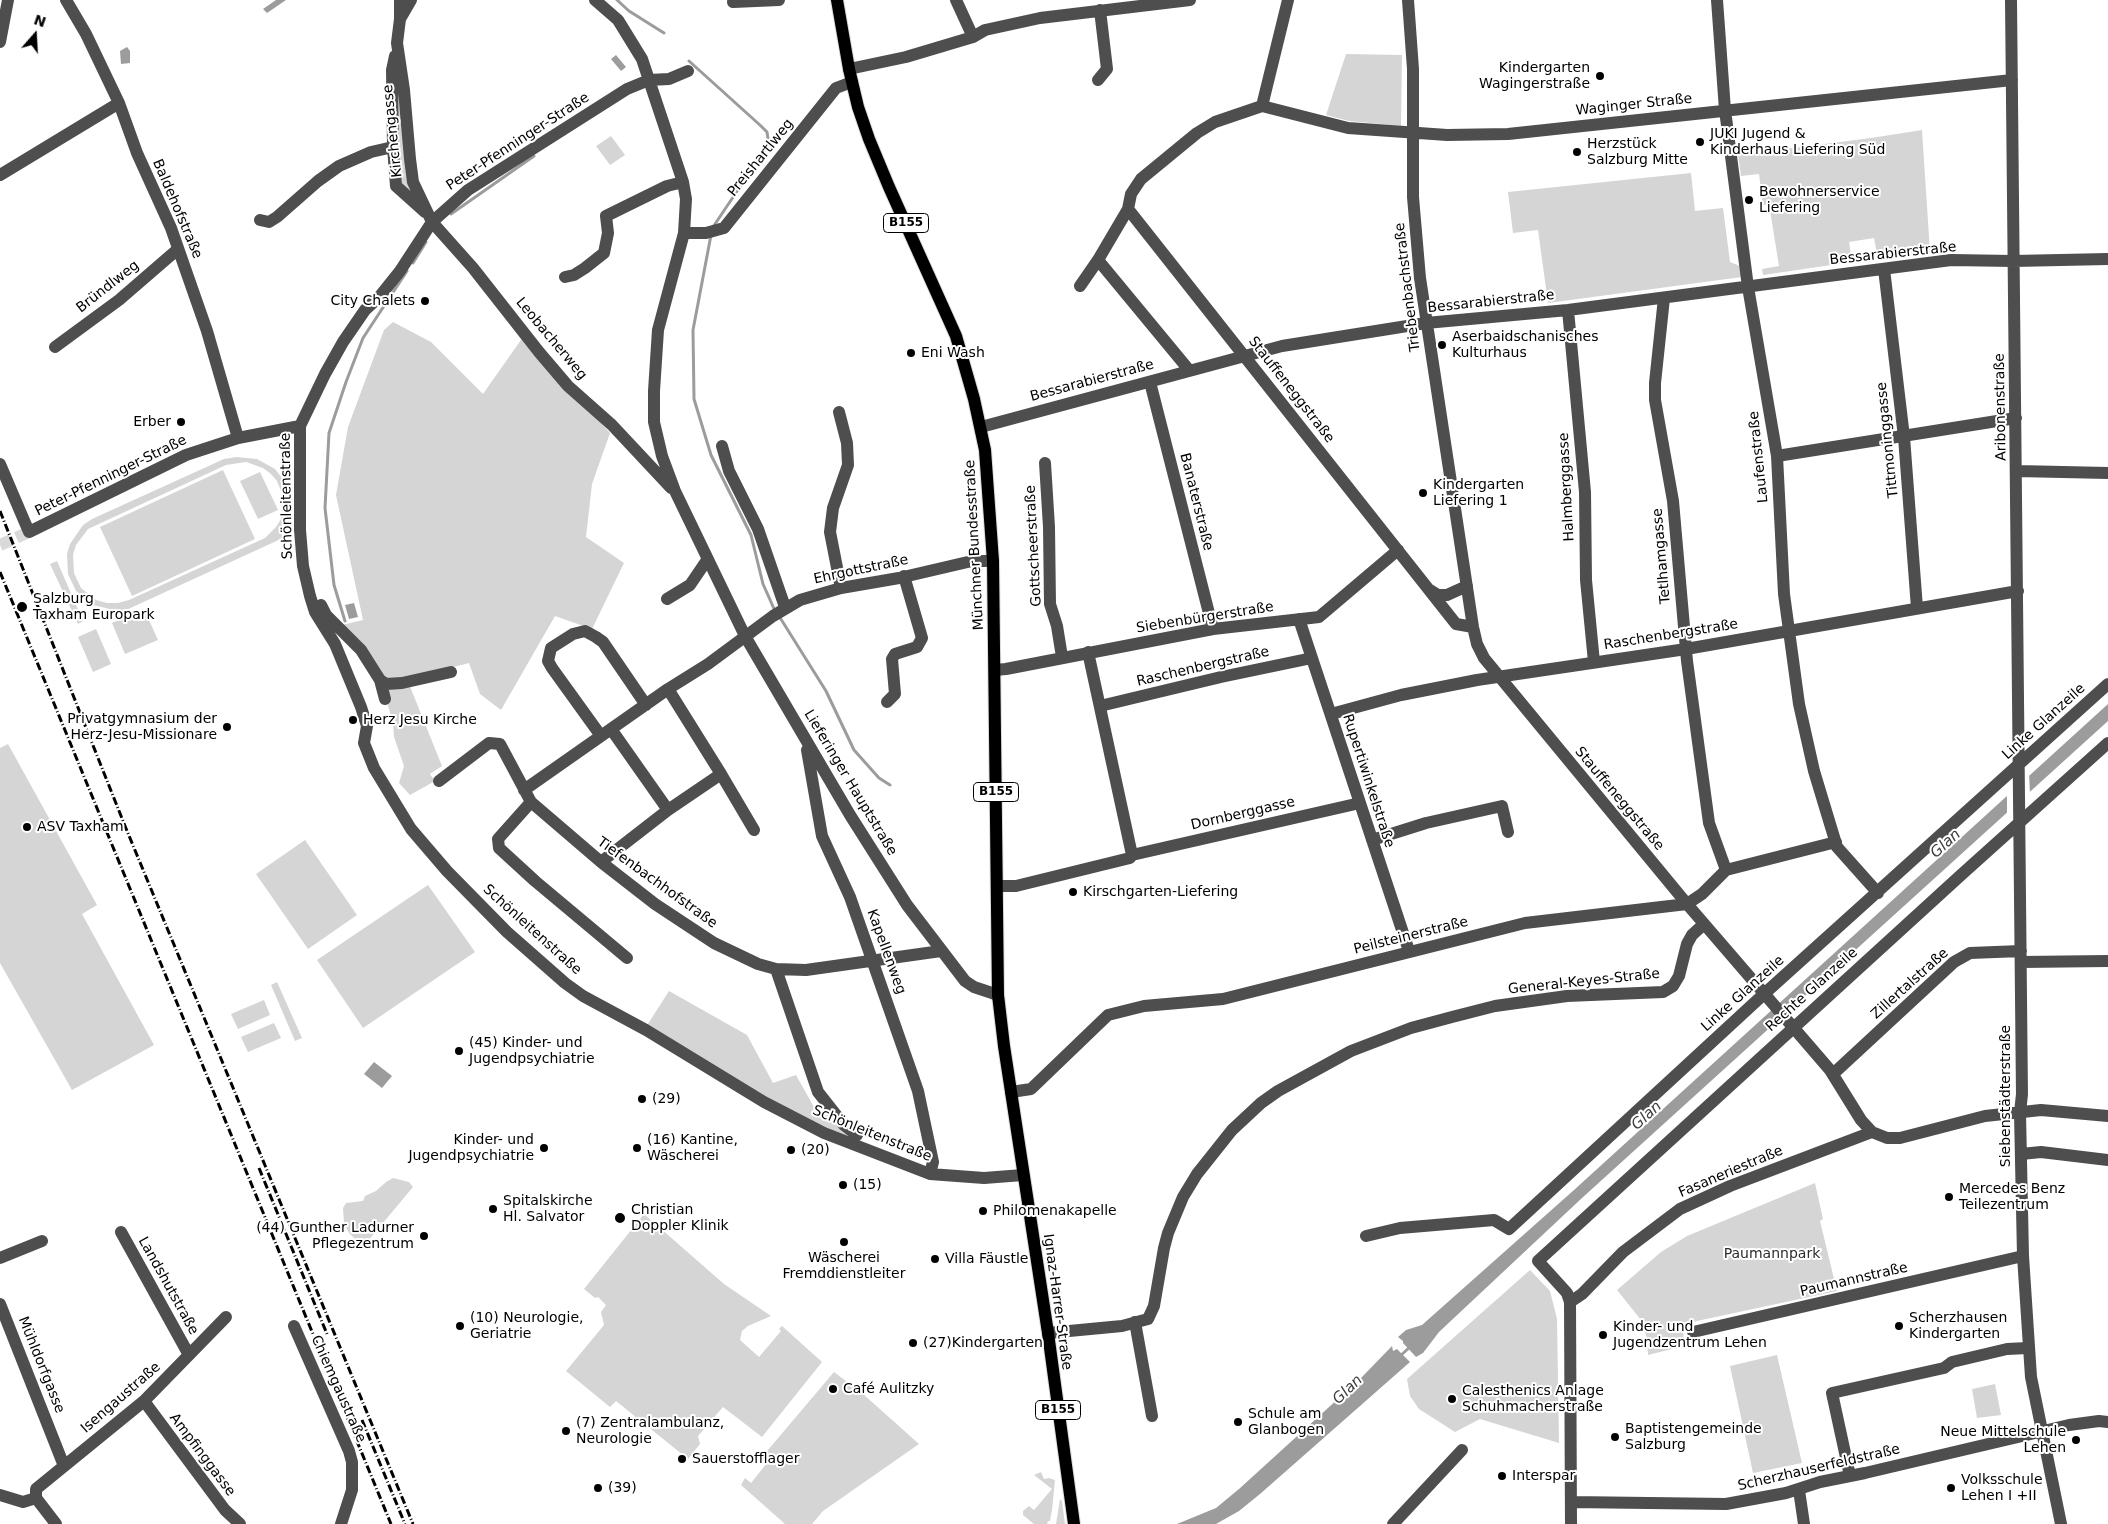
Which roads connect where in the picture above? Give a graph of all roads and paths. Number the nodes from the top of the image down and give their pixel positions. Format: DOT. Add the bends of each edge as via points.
graph roads {
  1 [pos="8,0"];
  2 [pos="66,0"];
  3 [pos="400,0"];
  4 [pos="411,0"];
  5 [pos="595,0"];
  6 [pos="778,0"];
  7 [pos="838,0"];
  8 [pos="956,0"];
  9 [pos="1190,0"];
  10 [pos="1288,0"];
  11 [pos="1408,0"];
  12 [pos="1717,0"];
  13 [pos="2011,0"];
  14 [pos="733,2"];
  15 [pos="1100,10"];
  16 [pos="400,19"];
  17 [pos="973,37"];
  18 [pos="0,42"];
  19 [pos="397,43"];
  20 [pos="849,69"];
  21 [pos="688,71"];
  22 [pos="649,80"];
  23 [pos="1098,80"];
  24 [pos="2012,80"];
  25 [pos="852,82"];
  26 [pos="119,103"];
  27 [pos="1262,106"];
  28 [pos="1724,110"];
  29 [pos="1414,133"];
  30 [pos="393,147"];
  31 [pos="0,175"];
  32 [pos="683,182"];
  33 [pos="1128,209"];
  34 [pos="430,218"];
  35 [pos="260,220"];
  36 [pos="684,233"];
  37 [pos="178,249"];
  38 [pos="2108,259"];
  39 [pos="1098,260"];
  40 [pos="2014,262"];
  41 [pos="1884,269"];
  42 [pos="565,276"];
  43 [pos="1080,286"];
  44 [pos="1748,287"];
  45 [pos="1664,298"];
  46 [pos="1568,310"];
  47 [pos="1426,324"];
  48 [pos="55,347"];
  49 [pos="1245,355"];
  50 [pos="1189,370"];
  51 [pos="1150,382"];
  52 [pos="840,412"];
  53 [pos="2016,418"];
  54 [pos="300,426"];
  55 [pos="981,427"];
  56 [pos="1904,437"];
  57 [pos="238,438"];
  58 [pos="722,446"];
  59 [pos="1777,456"];
  60 [pos="1045,463"];
  61 [pos="0,464"];
  62 [pos="2016,471"];
  63 [pos="2108,473"];
  64 [pos="675,491"];
  65 [pos="1398,550"];
  66 [pos="707,560"];
  67 [pos="993,561"];
  68 [pos="303,566"];
  69 [pos="902,577"];
  70 [pos="1467,586"];
  71 [pos="841,588"];
  72 [pos="1430,590"];
  73 [pos="2018,592"];
  74 [pos="667,599"];
  75 [pos="1917,608"];
  76 [pos="780,611"];
  77 [pos="1299,619"];
  78 [pos="1473,627"];
  79 [pos="1213,629"];
  80 [pos="1789,632"];
  81 [pos="745,636"];
  82 [pos="1686,649"];
  83 [pos="1088,652"];
  84 [pos="1062,657"];
  85 [pos="1312,658"];
  86 [pos="1594,662"];
  87 [pos="994,670"];
  88 [pos="451,672"];
  89 [pos="1499,678"];
  90 [pos="380,680"];
  91 [pos="2108,684"];
  92 [pos="668,689"];
  93 [pos="385,699"];
  94 [pos="887,702"];
  95 [pos="646,705"];
  96 [pos="1100,706"];
  97 [pos="1330,714"];
  98 [pos="606,733"];
  99 [pos="806,742"];
  100 [pos="2108,743"];
  101 [pos="2019,768"];
  102 [pos="721,774"];
  103 [pos="439,781"];
  104 [pos="524,790"];
  105 [pos="531,802"];
  106 [pos="1360,803"];
  107 [pos="668,810"];
  108 [pos="2020,818"];
  109 [pos="754,830"];
  110 [pos="1508,832"];
  111 [pos="1372,840"];
  112 [pos="1836,842"];
  113 [pos="1132,855"];
  114 [pos="601,862"];
  115 [pos="1726,870"];
  116 [pos="997,886"];
  117 [pos="1878,893"];
  118 [pos="1687,904"];
  119 [pos="1704,924"];
  120 [pos="941,951"];
  121 [pos="1409,951"];
  122 [pos="2021,957"];
  123 [pos="627,958"];
  124 [pos="873,959"];
  125 [pos="2108,961"];
  126 [pos="776,969"];
  127 [pos="998,995"];
  128 [pos="1767,997"];
  129 [pos="1794,1027"];
  130 [pos="1833,1074"];
  131 [pos="1011,1092"];
  132 [pos="2020,1113"];
  133 [pos="2108,1116"];
  134 [pos="1872,1132"];
  135 [pos="857,1135"];
  136 [pos="2021,1154"];
  137 [pos="2108,1160"];
  138 [pos="930,1174"];
  139 [pos="1023,1175"];
  140 [pos="121,1232"];
  141 [pos="1366,1236"];
  142 [pos="42,1240"];
  143 [pos="2023,1256"];
  144 [pos="0,1258"];
  145 [pos="1570,1302"];
  146 [pos="0,1304"];
  147 [pos="226,1317"];
  148 [pos="1135,1322"];
  149 [pos="294,1326"];
  150 [pos="1693,1332"];
  151 [pos="1048,1333"];
  152 [pos="2028,1348"];
  153 [pos="189,1356"];
  154 [pos="144,1402"];
  155 [pos="1152,1416"];
  156 [pos="2108,1422"];
  157 [pos="2041,1432"];
  158 [pos="1462,1450"];
  159 [pos="64,1466"];
  160 [pos="1850,1476"];
  161 [pos="1799,1490"];
  162 [pos="0,1495"];
  163 [pos="36,1498"];
  164 [pos="1571,1502"];
  165 [pos="56,1524"];
  166 [pos="240,1524"];
  167 [pos="341,1524"];
  168 [pos="1074,1524"];
  169 [pos="1393,1524"];
  170 [pos="1571,1524"];
  171 [pos="1804,1524"];
  172 [pos="2061,1524"];
  1 -- 18 [label="street"];
  2 -- 26 [label="street, Baldehofstraße"];
  3 -- 16 [label="street, Kirchengasse"];
  4 -- 16 [label="street, Kirchengasse"];
  5 -- 22 [label="street, Lieferinger Hauptstraße" via="618,20 631,39"];
  6 -- 14 [label="street"];
  7 -- 20 [label="main road, Münchner Bundesstraße / B155"];
  8 -- 17 [label="street"];
  9 -- 15 [label="street"];
  10 -- 27 [label="street"];
  11 -- 29 [label="street, Triebenbachstraße"];
  12 -- 28 [label="street, Laufenstraße"];
  13 -- 24 [label="street, Aribonenstraße"];
  15 -- 17 [label="street" via="1040,18 985,30"];
  15 -- 23 [label="street" via="1107,69"];
  16 -- 19 [label="street, Kirchengasse"];
  17 -- 20 [label="street"];
  19 -- 30 [label="street, Kirchengasse" via="392,70"];
  19 -- 34 [label="street, Kirchengasse" via="413,182"];
  20 -- 25 [label="main road, Münchner Bundesstraße / B155"];
  21 -- 22 [label="street, Peter-Pfenninger-Straße" via="669,79"];
  22 -- 32 [label="street, Lieferinger Hauptstraße"];
  22 -- 34 [label="street, Peter-Pfenninger-Straße" via="627,89 468,190"];
  24 -- 28 [label="street, Waginger Straße"];
  24 -- 40 [label="street, Aribonenstraße"];
  25 -- 36 [label="street, Preishartlweg" via="836,88 724,228"];
  25 -- 55 [label="main road, Münchner Bundesstraße / B155" via="869,139 946,312 965,363"];
  26 -- 31 [label="street"];
  26 -- 37 [label="street, Baldehofstraße"];
  27 -- 29 [label="street, Waginger Straße" via="1348,128"];
  27 -- 33 [label="street" via="1215,122 1197,133 1141,179 1131,194"];
  28 -- 29 [label="street, Waginger Straße" via="1508,134"];
  28 -- 44 [label="street, Laufenstraße"];
  29 -- 47 [label="street, Triebenbachstraße" via="1413,197"];
  30 -- 34 [label="street, Kirchengasse" via="396,186"];
  30 -- 35 [label="street, Kirchengasse" via="371,152 339,166 277,217 269,222"];
  32 -- 36 [label="street, Lieferinger Hauptstraße" via="686,199"];
  32 -- 42 [label="street" via="667,186 606,216 608,233 604,253 574,275"];
  33 -- 39 [label="street"];
  33 -- 49 [label="street, Stauffeneggstraße"];
  34 -- 54 [label="street, Peter-Pfenninger-Straße" via="400,271 365,310 344,342"];
  34 -- 64 [label="street, Leobacherweg" via="568,386 612,425"];
  36 -- 64 [label="street, Lieferinger Hauptstraße" via="658,330 654,392 654,422"];
  37 -- 48 [label="street, Bründlweg" via="119,300"];
  37 -- 57 [label="street, Baldehofstraße" via="207,331"];
  38 -- 40 [label="street, Bessarabierstraße"];
  39 -- 43 [label="street"];
  39 -- 50 [label="street"];
  40 -- 41 [label="street, Bessarabierstraße" via="1952,260"];
  40 -- 53 [label="street, Aribonenstraße"];
  41 -- 44 [label="street, Bessarabierstraße"];
  41 -- 56 [label="street, Tittmoninggasse"];
  44 -- 45 [label="street, Bessarabierstraße"];
  44 -- 59 [label="street, Laufenstraße"];
  45 -- 46 [label="street, Bessarabierstraße"];
  45 -- 82 [label="street, Tetlhamgasse" via="1656,400 1673,501"];
  46 -- 47 [label="street, Bessarabierstraße"];
  46 -- 86 [label="street, Halmberggasse" via="1585,492 1586,580"];
  47 -- 49 [label="street, Bessarabierstraße" via="1282,346"];
  47 -- 70 [label="street, Triebenbachstraße"];
  49 -- 50 [label="street, Bessarabierstraße"];
  49 -- 65 [label="street, Stauffeneggstraße"];
  50 -- 51 [label="street, Bessarabierstraße"];
  51 -- 55 [label="street, Bessarabierstraße"];
  51 -- 79 [label="street, Banaterstraße"];
  52 -- 71 [label="street" via="848,464 833,508 830,532"];
  53 -- 56 [label="street"];
  53 -- 62 [label="street, Aribonenstraße"];
  54 -- 57 [label="street, Peter-Pfenninger-Straße"];
  54 -- 68 [label="street, Schönleitenstraße"];
  55 -- 67 [label="main road, Münchner Bundesstraße / B155"];
  56 -- 59 [label="street"];
  56 -- 75 [label="street, Tittmoninggasse"];
  57 -- 61 [label="street, Peter-Pfenninger-Straße" via="167,464 29,532"];
  58 -- 76 [label="street" via="729,471 758,529"];
  59 -- 80 [label="street, Laufenstraße"];
  60 -- 84 [label="street, Gottscheerstraße" via="1050,604"];
  62 -- 63 [label="street"];
  62 -- 73 [label="street, Aribonenstraße"];
  64 -- 66 [label="street, Lieferinger Hauptstraße"];
  65 -- 72 [label="street, Stauffeneggstraße"];
  65 -- 77 [label="street, Siebenbürgerstraße" via="1319,617"];
  66 -- 74 [label="street" via="690,585"];
  66 -- 81 [label="street, Lieferinger Hauptstraße"];
  67 -- 69 [label="street, Ehrgottstraße" via="972,562"];
  67 -- 87 [label="main road, Münchner Bundesstraße / B155"];
  68 -- 90 [label="street, Schönleitenstraße" via="326,616 361,650"];
  68 -- 138 [label="street, Schönleitenstraße" via="314,612 335,644 365,720 364,744 374,768 411,829 507,932 583,996 764,1102 824,1133"];
  69 -- 71 [label="street, Ehrgottstraße"];
  69 -- 94 [label="street" via="922,636 919,645 895,654 892,659 896,694"];
  70 -- 72 [label="street" via="1447,595 1438,595"];
  70 -- 78 [label="street, Triebenbachstraße"];
  71 -- 76 [label="street, Ehrgottstraße" via="812,595"];
  72 -- 78 [label="street, Stauffeneggstraße" via="1456,624"];
  73 -- 75 [label="street, Raschenbergstraße"];
  73 -- 101 [label="street, Aribonenstraße"];
  75 -- 80 [label="street, Raschenbergstraße"];
  76 -- 81 [label="street, Ehrgottstraße"];
  77 -- 79 [label="street, Siebenbürgerstraße"];
  77 -- 85 [label="street, Rupertiwinkelstraße"];
  78 -- 89 [label="street, Stauffeneggstraße" via="1484,658"];
  79 -- 83 [label="street, Siebenbürgerstraße"];
  80 -- 82 [label="street, Raschenbergstraße"];
  80 -- 112 [label="street, Laufenstraße" via="1799,704 1814,771"];
  81 -- 92 [label="street, Ehrgottstraße"];
  81 -- 99 [label="street, Lieferinger Hauptstraße"];
  82 -- 86 [label="street, Raschenbergstraße"];
  82 -- 115 [label="street, Tetlhamgasse" via="1709,823"];
  83 -- 84 [label="street, Siebenbürgerstraße"];
  83 -- 96 [label="street"];
  84 -- 87 [label="street, Siebenbürgerstraße"];
  85 -- 96 [label="street, Raschenbergstraße"];
  85 -- 97 [label="street, Rupertiwinkelstraße"];
  86 -- 89 [label="street, Raschenbergstraße"];
  87 -- 116 [label="main road, Münchner Bundesstraße / B155"];
  88 -- 90 [label="street" via="391,684"];
  89 -- 97 [label="street, Raschenbergstraße" via="1420,691"];
  89 -- 118 [label="street, Stauffeneggstraße"];
  90 -- 93 [label="street, Schönleitenstraße"];
  91 -- 101 [label="street, Linke Glanzeile"];
  92 -- 95 [label="street, Ehrgottstraße"];
  92 -- 102 [label="street"];
  95 -- 98 [label="street, Ehrgottstraße"];
  95 -- 98 [label="street" via="596,636 585,631 573,634 551,648 548,661"];
  96 -- 113 [label="street"];
  97 -- 106 [label="street, Rupertiwinkelstraße"];
  98 -- 104 [label="street, Ehrgottstraße"];
  98 -- 107 [label="street"];
  99 -- 120 [label="street, Lieferinger Hauptstraße" via="902,896"];
  99 -- 124 [label="street, Kapellenweg" via="822,836 850,897"];
  100 -- 108 [label="street, Rechte Glanzeile"];
  101 -- 108 [label="street, Aribonenstraße"];
  101 -- 117 [label="street, Linke Glanzeile"];
  102 -- 107 [label="street"];
  102 -- 109 [label="street"];
  103 -- 104 [label="street, Tiefenbachhofstraße" via="489,743 500,744"];
  104 -- 105 [label="street, Tiefenbachhofstraße"];
  105 -- 114 [label="street, Tiefenbachhofstraße"];
  105 -- 123 [label="street" via="498,840 498,848"];
  106 -- 111 [label="street, Rupertiwinkelstraße"];
  106 -- 113 [label="street, Dornberggasse"];
  107 -- 114 [label="street"];
  108 -- 122 [label="street, Siebenstädterstraße"];
  108 -- 129 [label="street, Rechte Glanzeile"];
  110 -- 111 [label="street" via="1502,806 1426,823"];
  111 -- 121 [label="street, Rupertiwinkelstraße"];
  112 -- 115 [label="street"];
  112 -- 117 [label="street, Laufenstraße"];
  113 -- 116 [label="street, Dornberggasse" via="1016,886"];
  114 -- 126 [label="street, Tiefenbachhofstraße" via="655,904 714,943 750,961"];
  115 -- 118 [label="street"];
  116 -- 127 [label="main road, Münchner Bundesstraße / B155"];
  117 -- 128 [label="street, Linke Glanzeile"];
  118 -- 119 [label="street, Stauffeneggstraße"];
  118 -- 121 [label="street, Peilsteinerstraße" via="1525,923"];
  119 -- 128 [label="street, Stauffeneggstraße"];
  119 -- 148 [label="street, General-Keyes-Straße" via="1687,944 1679,976 1673,986 1663,992 1567,996 1494,1006 1420,1025 1351,1052 1273,1094 1232,1130 1183,1197 1164,1248 1154,1306 1148,1319"];
  120 -- 124 [label="street, Tiefenbachhofstraße"];
  120 -- 127 [label="street, Lieferinger Hauptstraße" via="965,981"];
  121 -- 131 [label="street, Peilsteinerstraße" via="1223,999 1144,1006 1102,1021 1031,1089"];
  122 -- 125 [label="street, Zillertalstraße"];
  122 -- 130 [label="street, Zillertalstraße" via="1970,953 1954,962"];
  122 -- 132 [label="street, Siebenstädterstraße"];
  124 -- 126 [label="street, Tiefenbachhofstraße" via="806,970"];
  124 -- 138 [label="street, Kapellenweg" via="918,1091 933,1162"];
  126 -- 135 [label="street" via="818,1092 844,1126"];
  127 -- 131 [label="main road, Ignaz-Harrer-Straße / B155"];
  128 -- 129 [label="street, Stauffeneggstraße"];
  128 -- 141 [label="street, Linke Glanzeile" via="1509,1229 1494,1220 1400,1228"];
  129 -- 130 [label="street"];
  129 -- 145 [label="street, Rechte Glanzeile" via="1538,1261 1567,1293"];
  130 -- 134 [label="street"];
  131 -- 139 [label="main road, Ignaz-Harrer-Straße / B155"];
  132 -- 133 [label="street" via="2041,1110"];
  132 -- 134 [label="street" via="1985,1116 1900,1138 1887,1138"];
  132 -- 136 [label="street, Siebenstädterstraße"];
  134 -- 145 [label="street, Fasaneriestraße" via="1730,1186 1680,1209 1623,1252"];
  136 -- 137 [label="street" via="2041,1152"];
  136 -- 143 [label="street, Siebenstädterstraße"];
  138 -- 139 [label="street, Schönleitenstraße" via="984,1178"];
  139 -- 151 [label="main road, Ignaz-Harrer-Straße / B155"];
  140 -- 153 [label="street, Landshutstraße"];
  142 -- 144 [label="street"];
  143 -- 150 [label="street, Paumannstraße"];
  143 -- 152 [label="street, Siebenstädterstraße"];
  145 -- 164 [label="street"];
  146 -- 159 [label="street, Mühldorfgasse"];
  147 -- 153 [label="street, Isengaustraße"];
  148 -- 151 [label="street, General-Keyes-Straße"];
  148 -- 155 [label="street"];
  149 -- 167 [label="street, Chiemgaustraße" via="352,1462 352,1490"];
  151 -- 168 [label="main road, Ignaz-Harrer-Straße / B155"];
  152 -- 157 [label="street, Siebenstädterstraße"];
  152 -- 160 [label="street" via="2007,1349 1952,1362 1944,1368 1832,1393"];
  153 -- 154 [label="street, Isengaustraße"];
  154 -- 159 [label="street, Isengaustraße"];
  154 -- 166 [label="street, Ampfinggasse" via="225,1510"];
  156 -- 157 [label="street, Scherzhauserfeldstraße" via="2085,1422"];
  157 -- 160 [label="street, Scherzhauserfeldstraße"];
  157 -- 172 [label="street, Siebenstädterstraße"];
  158 -- 169 [label="street"];
  159 -- 163 [label="street, Isengaustraße" via="36,1489"];
  160 -- 161 [label="street, Scherzhauserfeldstraße"];
  161 -- 164 [label="street, Scherzhauserfeldstraße" via="1726,1504"];
  161 -- 171 [label="street"];
  162 -- 163 [label="street" via="23,1502"];
  163 -- 165 [label="street"];
  164 -- 170 [label="street"];
}
